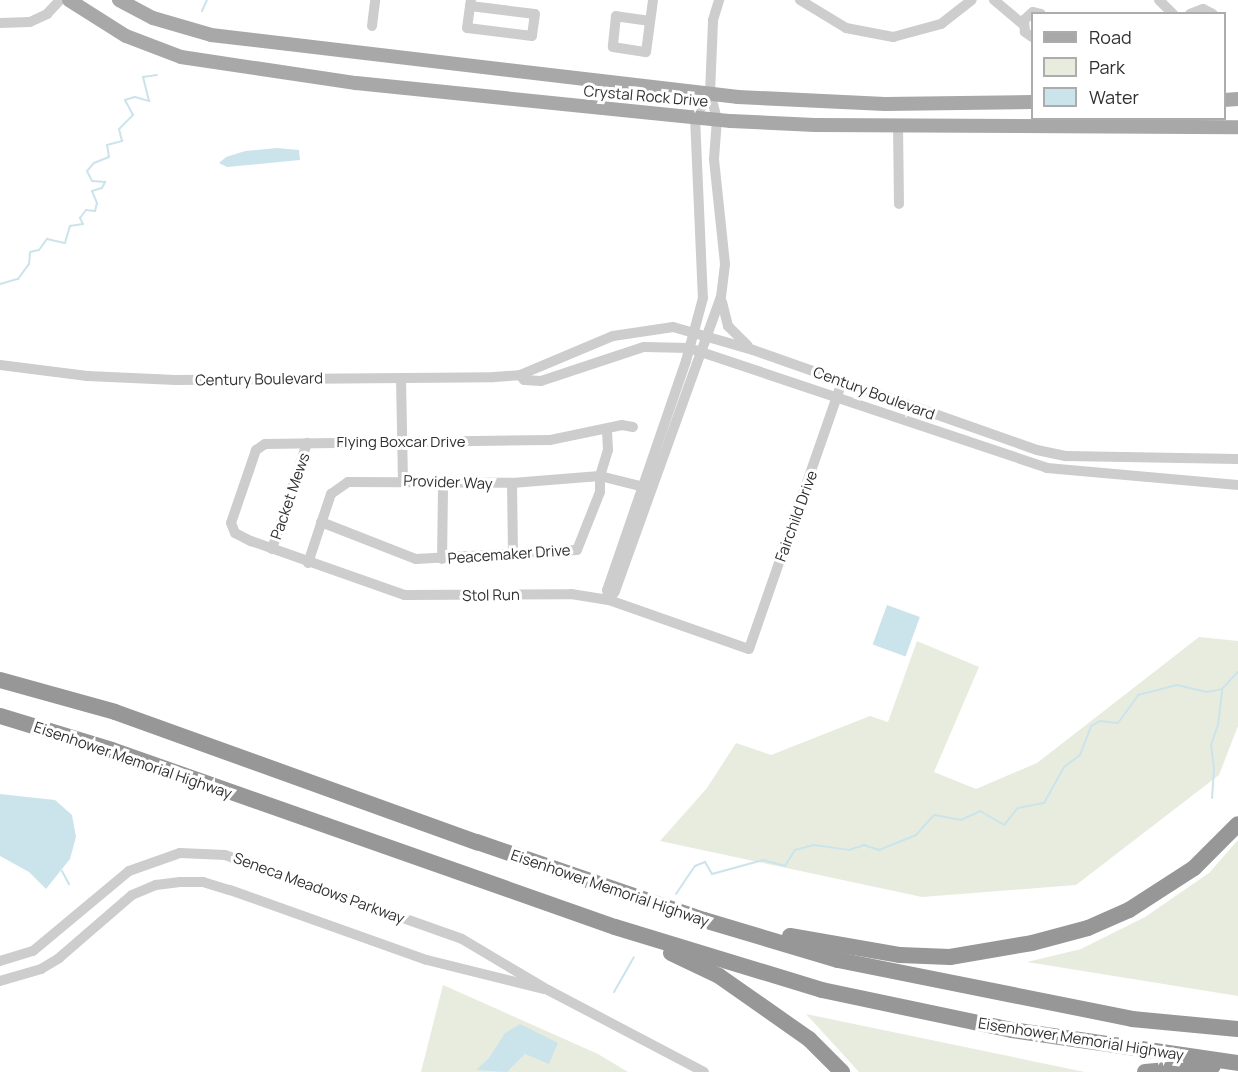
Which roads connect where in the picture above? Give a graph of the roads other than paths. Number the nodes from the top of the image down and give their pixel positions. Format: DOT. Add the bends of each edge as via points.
graph roads {
  1 [pos="60,0"];
  2 [pos="69,0"];
  3 [pos="119,0"];
  4 [pos="375,0"];
  5 [pos="653,0"];
  6 [pos="719,0"];
  7 [pos="800,0"];
  8 [pos="972,0"];
  9 [pos="994,0"];
  10 [pos="1159,0"];
  11 [pos="470,3"];
  12 [pos="1171,12"];
  13 [pos="1195,12"];
  14 [pos="1209,12"];
  15 [pos="1031,14"];
  16 [pos="650,21"];
  17 [pos="0,23"];
  18 [pos="1023,24"];
  19 [pos="372,26"];
  20 [pos="1031,36"];
  21 [pos="710,93"];
  22 [pos="1031,102"];
  23 [pos="695,117"];
  24 [pos="717,119"];
  25 [pos="898,124"];
  26 [pos="1238,127"];
  27 [pos="899,204"];
  28 [pos="721,297"];
  29 [pos="693,331"];
  30 [pos="708,335"];
  31 [pos="688,348"];
  32 [pos="753,350"];
  33 [pos="702,351"];
  34 [pos="0,365"];
  35 [pos="519,375"];
  36 [pos="401,378"];
  37 [pos="842,382"];
  38 [pos="839,398"];
  39 [pos="633,427"];
  40 [pos="607,430"];
  41 [pos="402,442"];
  42 [pos="307,443"];
  43 [pos="1238,459"];
  44 [pos="600,476"];
  45 [pos="403,480"];
  46 [pos="439,482"];
  47 [pos="512,483"];
  48 [pos="1238,485"];
  49 [pos="646,488"];
  50 [pos="321,522"];
  51 [pos="235,534"];
  52 [pos="272,549"];
  53 [pos="513,553"];
  54 [pos="442,559"];
  55 [pos="308,562"];
  56 [pos="609,600"];
  57 [pos="749,649"];
  58 [pos="0,680"];
  59 [pos="0,716"];
  60 [pos="0,726"];
  61 [pos="112,750"];
  62 [pos="1238,824"];
  63 [pos="704,920"];
  64 [pos="615,927"];
  65 [pos="0,961"];
  66 [pos="0,981"];
  67 [pos="548,990"];
  68 [pos="1238,1029"];
  69 [pos="1238,1063"];
  70 [pos="700,1071"];
  71 [pos="842,1072"];
  72 [pos="1145,1072"];
  1 -- 17 [label="street" via="39,19 15,25"];
  2 -- 23 [label="main road, Crystal Rock Drive" via="126,36 163,51 218,65"];
  3 -- 21 [label="main road, Crystal Rock Drive" via="153,18 211,35"];
  4 -- 19 [label="street"];
  5 -- 16 [label="street"];
  6 -- 21 [label="street" via="714,20"];
  7 -- 8 [label="street" via="846,28 893,37 940,24"];
  9 -- 18 [label="street"];
  10 -- 12 [label="street"];
  11 -- 11 [label="street" via="467,28 532,36 535,14"];
  13 -- 14 [label="street"];
  15 -- 18 [label="street"];
  18 -- 20 [label="street"];
  21 -- 22 [label="main road, Crystal Rock Drive" via="885,104"];
  21 -- 23 [label="street"];
  21 -- 24 [label="street"];
  23 -- 24 [label="main road, Crystal Rock Drive"];
  23 -- 29 [label="street" via="705,282"];
  24 -- 25 [label="main road, Crystal Rock Drive" via="815,125"];
  24 -- 28 [label="street" via="714,159 725,264"];
  25 -- 26 [label="main road, Crystal Rock Drive"];
  25 -- 27 [label="street"];
  28 -- 30 [label="street"];
  28 -- 32 [label="street" via="728,326"];
  29 -- 30 [label="street, Century Boulevard"];
  29 -- 31 [label="street"];
  29 -- 35 [label="street, Century Boulevard" via="642,329 613,336"];
  30 -- 32 [label="street, Century Boulevard"];
  30 -- 33 [label="street"];
  31 -- 33 [label="street, Century Boulevard"];
  31 -- 35 [label="street, Century Boulevard" via="644,347 541,381 524,380"];
  31 -- 49 [label="street"];
  32 -- 37 [label="street, Century Boulevard"];
  33 -- 38 [label="street, Century Boulevard"];
  33 -- 49 [label="street"];
  34 -- 36 [label="street, Century Boulevard" via="120,378"];
  35 -- 36 [label="street, Century Boulevard"];
  36 -- 41 [label="street"];
  37 -- 38 [label="street, Fairchild Drive"];
  37 -- 43 [label="street, Century Boulevard" via="1037,450 1066,456"];
  38 -- 48 [label="street, Century Boulevard" via="1047,468"];
  38 -- 57 [label="street, Fairchild Drive"];
  39 -- 40 [label="street, Flying Boxcar Drive" via="622,425"];
  40 -- 41 [label="street, Flying Boxcar Drive" via="550,440"];
  40 -- 44 [label="street, Peacemaker Drive" via="608,450"];
  41 -- 42 [label="street, Flying Boxcar Drive"];
  41 -- 45 [label="street"];
  42 -- 51 [label="street, Flying Boxcar Drive" via="265,444 256,450 231,523"];
  42 -- 52 [label="street, Packet Mews"];
  44 -- 47 [label="street, Provider Way"];
  44 -- 49 [label="street, Provider Way"];
  44 -- 53 [label="street, Peacemaker Drive" via="600,492 577,550"];
  45 -- 46 [label="street, Provider Way"];
  45 -- 50 [label="street, Provider Way" via="339,485 331,494"];
  46 -- 47 [label="street, Provider Way"];
  46 -- 54 [label="street" via="443,489"];
  47 -- 53 [label="street"];
  49 -- 56 [label="street" via="607,590"];
  50 -- 54 [label="street, Peacemaker Drive" via="397,554"];
  50 -- 55 [label="street, Provider Way"];
  51 -- 52 [label="street, Stol Run"];
  52 -- 55 [label="street, Stol Run"];
  53 -- 54 [label="street, Peacemaker Drive"];
  55 -- 56 [label="street, Stol Run" via="404,595 572,594"];
  56 -- 57 [label="street, Stol Run"];
  58 -- 63 [label="highway, Eisenhower Memorial Highway" via="115,712"];
  59 -- 61 [label="highway, Eisenhower Memorial Highway"];
  60 -- 61 [label="highway"];
  61 -- 64 [label="highway, Eisenhower Memorial Highway"];
  62 -- 63 [label="highway" via="1194,868 1129,910 1088,928 992,952 950,957 900,955"];
  63 -- 68 [label="highway, Eisenhower Memorial Highway" via="850,962 1132,1019"];
  64 -- 69 [label="highway, Eisenhower Memorial Highway" via="822,990 1012,1030"];
  64 -- 71 [label="highway" via="720,976 809,1039"];
  65 -- 67 [label="street, Seneca Meadows Parkway" via="33,951 129,871 156,860 201,852 225,855 285,874 462,939"];
  66 -- 67 [label="street, Seneca Meadows Parkway" via="41,969 59,958 132,895 156,885 203,882 426,960"];
  67 -- 70 [label="street, Seneca Meadows Parkway"];
  69 -- 72 [label="highway"];
}
